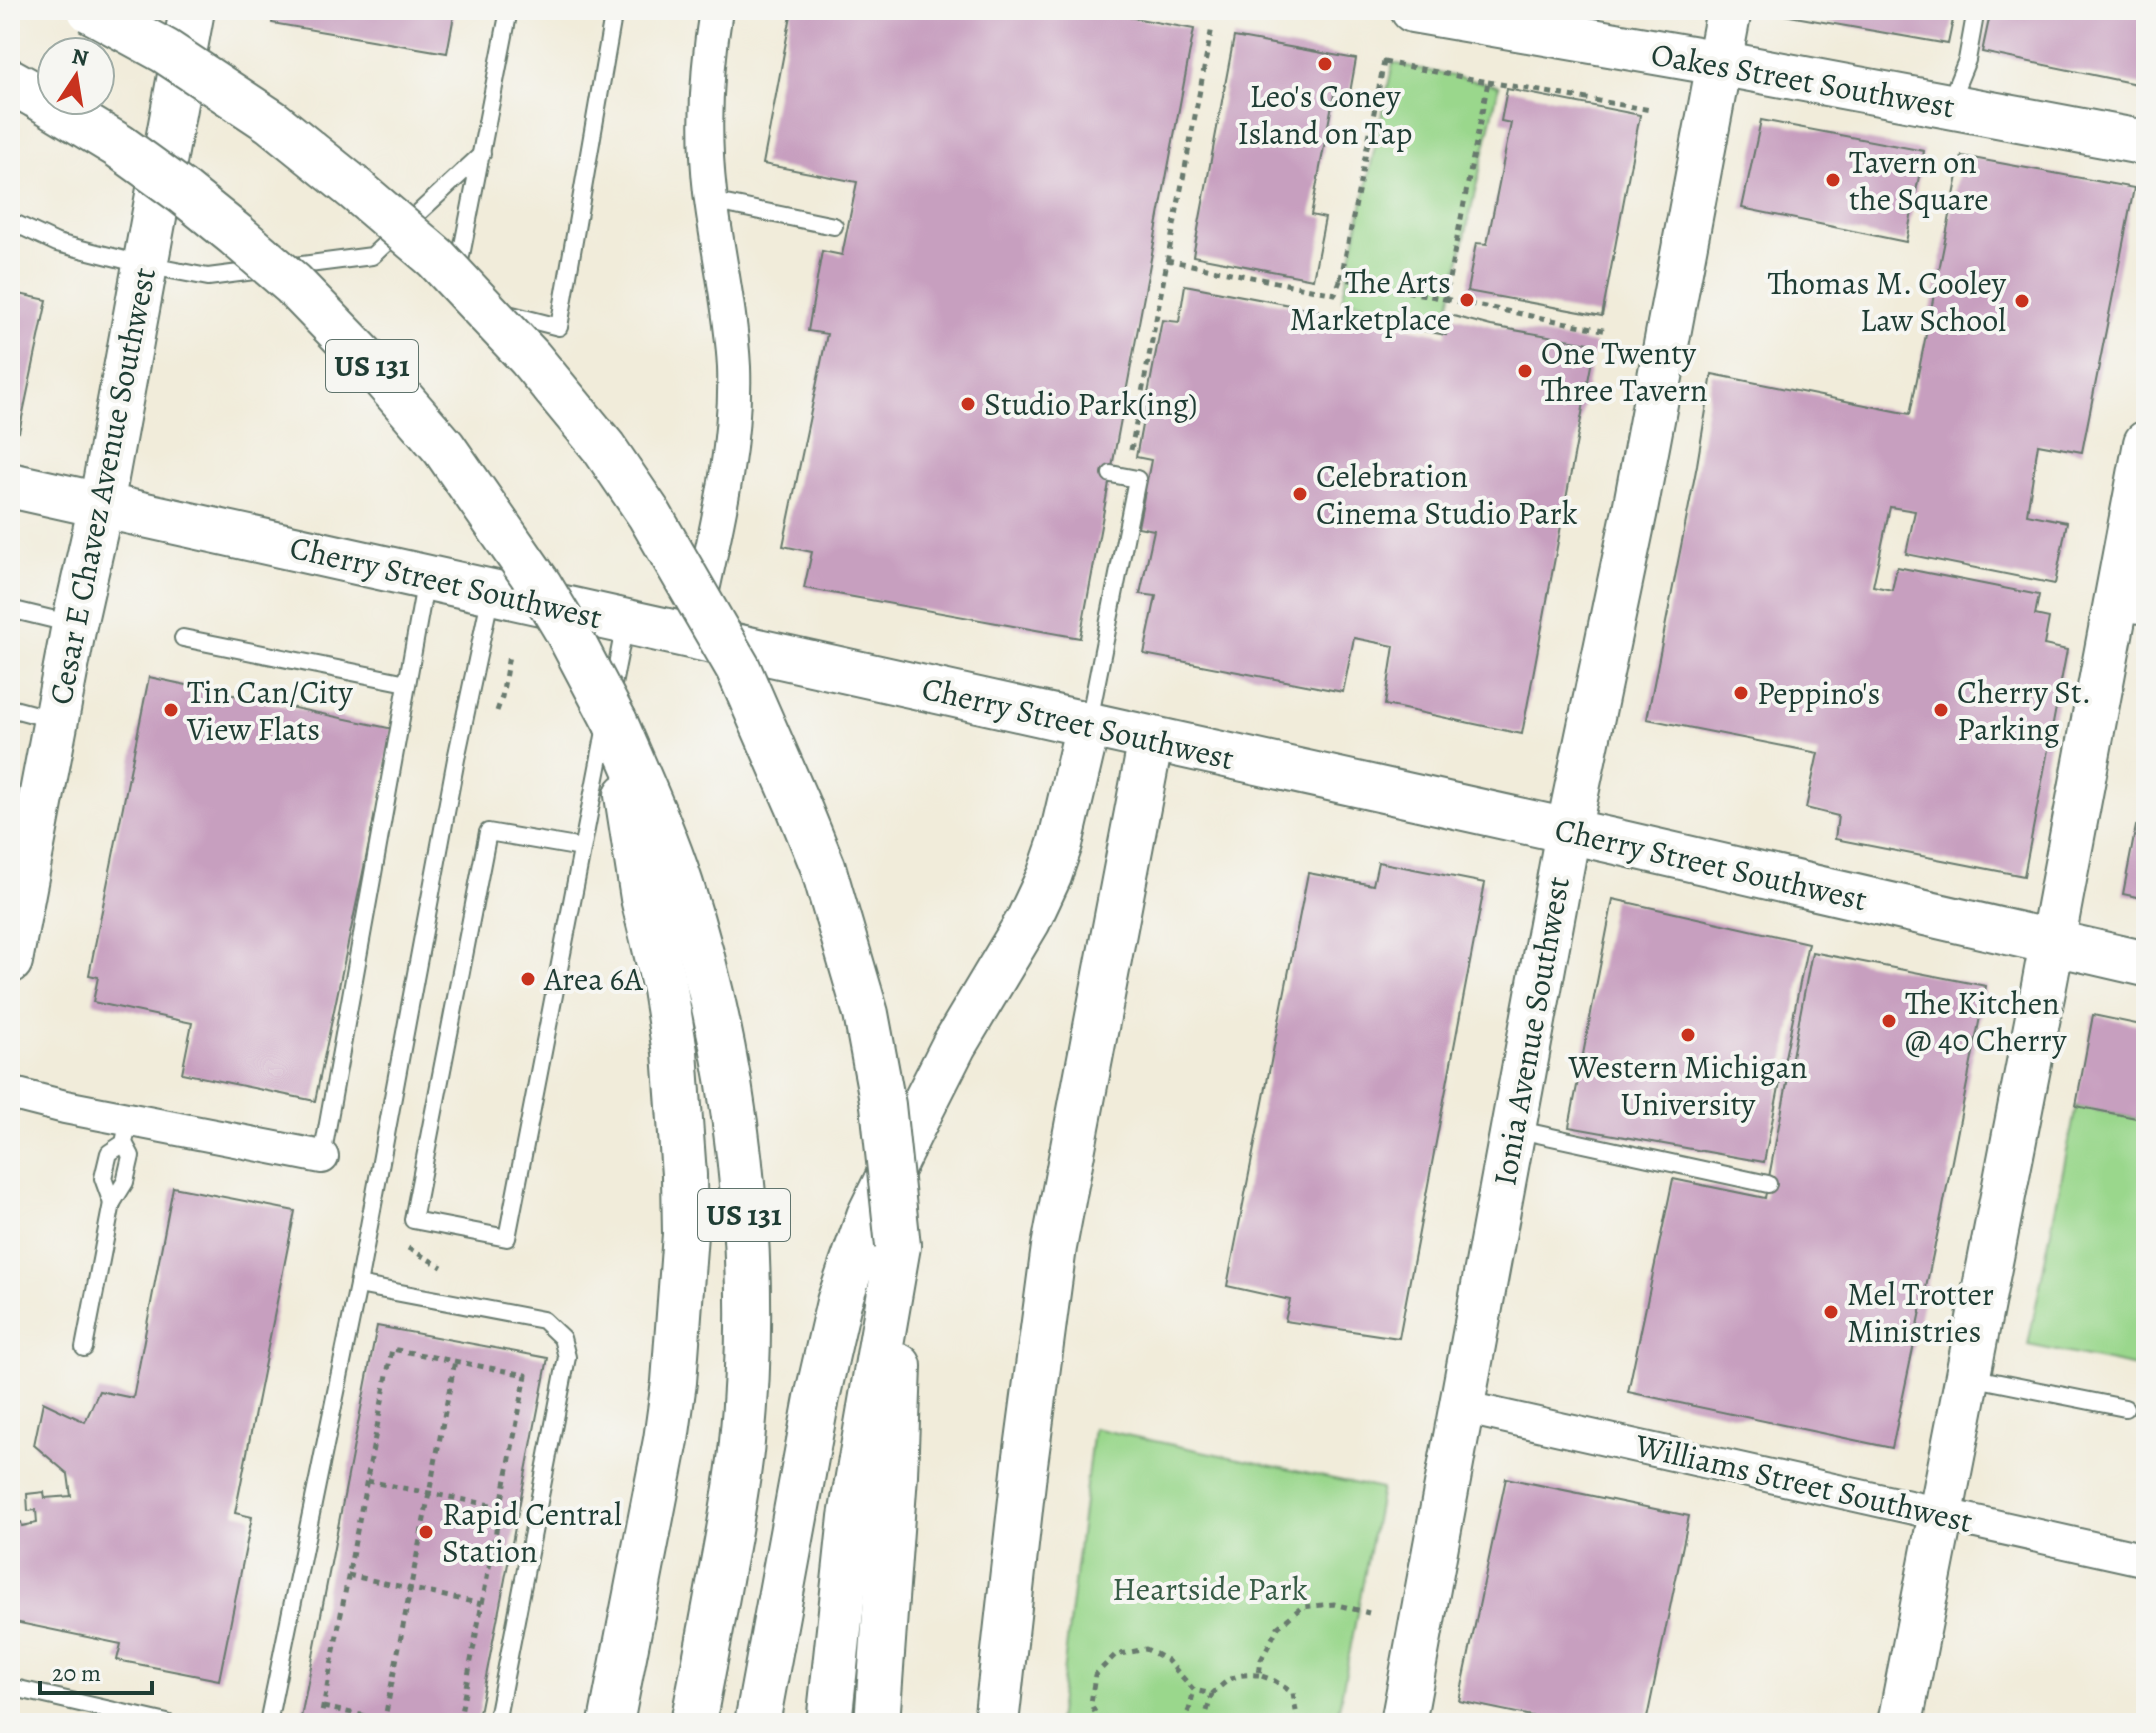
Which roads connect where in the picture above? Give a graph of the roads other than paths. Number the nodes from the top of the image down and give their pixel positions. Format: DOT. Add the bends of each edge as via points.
graph roads {
  1 [pos="90,10"];
  2 [pos="192,10"];
  3 [pos="509,10"];
  4 [pos="614,10"];
  5 [pos="716,10"];
  6 [pos="1413,10"];
  7 [pos="1729,10"];
  8 [pos="1976,10"];
  9 [pos="1719,63"];
  10 [pos="10,81"];
  11 [pos="1948,106"];
  12 [pos="2146,143"];
  13 [pos="482,154"];
  14 [pos="711,201"];
  15 [pos="10,221"];
  16 [pos="834,226"];
  17 [pos="145,265"];
  18 [pos="2146,443"];
  19 [pos="1118,475"];
  20 [pos="10,485"];
  21 [pos="101,505"];
  22 [pos="427,578"];
  23 [pos="491,592"];
  24 [pos="10,609"];
  25 [pos="2130,614"];
  26 [pos="625,622"];
  27 [pos="74,625"];
  28 [pos="693,637"];
  29 [pos="183,638"];
  30 [pos="407,683"];
  31 [pos="10,708"];
  32 [pos="57,721"];
  33 [pos="615,722"];
  34 [pos="1088,725"];
  35 [pos="1151,739"];
  36 [pos="1568,832"];
  37 [pos="582,848"];
  38 [pos="2052,941"];
  39 [pos="10,961"];
  40 [pos="2146,964"];
  41 [pos="10,1093"];
  42 [pos="1513,1129"];
  43 [pos="126,1131"];
  44 [pos="322,1157"];
  45 [pos="1768,1184"];
  46 [pos="898,1246"];
  47 [pos="358,1285"];
  48 [pos="84,1348"];
  49 [pos="1968,1376"];
  50 [pos="1462,1407"];
  51 [pos="2125,1408"];
  52 [pos="1942,1514"];
  53 [pos="2146,1560"];
  54 [pos="10,1687"];
  55 [pos="167,1723"];
  56 [pos="268,1723"];
  57 [pos="496,1723"];
  58 [pos="611,1723"];
  59 [pos="693,1723"];
  60 [pos="757,1723"];
  61 [pos="829,1723"];
  62 [pos="877,1723"];
  63 [pos="996,1723"];
  64 [pos="1403,1723"];
  65 [pos="1900,1723"];
  1 -- 46 [label="main road, bridge" via="165,51 272,122 436,258 530,358 604,448 649,514 738,668 823,867 866,1014 883,1105"];
  2 -- 17 [label="main road, Cesar E Chavez Avenue Southwest"];
  3 -- 13 [label="lane"];
  4 -- 13 [label="lane" via="559,327 452,300"];
  5 -- 14 [label="street" via="705,111"];
  6 -- 9 [label="main road, Oakes Street Southwest"];
  7 -- 9 [label="main road, Ionia Avenue Southwest"];
  8 -- 11 [label="lane" via="1967,60"];
  9 -- 11 [label="main road, Oakes Street Southwest"];
  9 -- 36 [label="main road, Ionia Avenue Southwest"];
  10 -- 33 [label="main road, US 131, bridge" via="119,146 184,193 293,284 380,374 444,448 532,574"];
  11 -- 12 [label="main road, Oakes Street Southwest"];
  13 -- 17 [label="lane" via="372,256 208,277"];
  14 -- 16 [label="lane"];
  14 -- 28 [label="street" via="730,322 734,400 715,535"];
  15 -- 17 [label="lane" via="57,243"];
  17 -- 21 [label="main road, Cesar E Chavez Avenue Southwest"];
  18 -- 25 [label="main road"];
  19 -- 34 [label="lane" via="1137,479"];
  20 -- 21 [label="main road, Cherry Street Southwest"];
  21 -- 22 [label="main road, Cherry Street Southwest"];
  21 -- 27 [label="main road, Cesar E Chavez Avenue Southwest"];
  22 -- 23 [label="main road, Cherry Street Southwest"];
  22 -- 30 [label="lane"];
  23 -- 26 [label="main road, Cherry Street Southwest"];
  23 -- 47 [label="lane"];
  24 -- 27 [label="lane"];
  25 -- 38 [label="main road"];
  26 -- 28 [label="main road, Cherry Street Southwest"];
  26 -- 37 [label="lane"];
  27 -- 32 [label="main road, Cesar E Chavez Avenue Southwest"];
  28 -- 34 [label="main road, Cherry Street Southwest"];
  29 -- 30 [label="lane"];
  30 -- 44 [label="lane"];
  31 -- 32 [label="lane"];
  32 -- 39 [label="main road, Cesar E Chavez Avenue Southwest"];
  33 -- 58 [label="main road" via="675,1052 685,1234 668,1426"];
  33 -- 59 [label="main road, US 131" via="680,883 698,944 723,1048 746,1237 742,1442"];
  34 -- 35 [label="main road, Cherry Street Southwest"];
  34 -- 60 [label="main road" via="1044,888 913,1126 869,1216 839,1302"];
  35 -- 36 [label="main road, Cherry Street Southwest"];
  35 -- 63 [label="main road" via="1054,1247"];
  36 -- 38 [label="main road, Cherry Street Southwest"];
  36 -- 42 [label="main road, Ionia Avenue Southwest"];
  37 -- 37 [label="lane" via="507,1238 413,1220 488,832"];
  38 -- 40 [label="main road, Cherry Street Southwest"];
  38 -- 49 [label="main road"];
  41 -- 43 [label="street"];
  42 -- 45 [label="lane"];
  42 -- 50 [label="main road, Ionia Avenue Southwest"];
  43 -- 44 [label="street"];
  43 -- 48 [label="lane" via="109,1153 103,1178 112,1203"];
  46 -- 61 [label="main road" via="853,1505"];
  46 -- 62 [label="main road" via="895,1475"];
  47 -- 56 [label="lane"];
  47 -- 57 [label="lane" via="543,1320 562,1338 567,1357"];
  49 -- 51 [label="lane"];
  49 -- 52 [label="main road"];
  50 -- 52 [label="street, Williams Street Southwest"];
  50 -- 64 [label="main road, Ionia Avenue Southwest"];
  52 -- 53 [label="street, Williams Street Southwest"];
  52 -- 65 [label="main road"];
  54 -- 55 [label="lane"];
}
